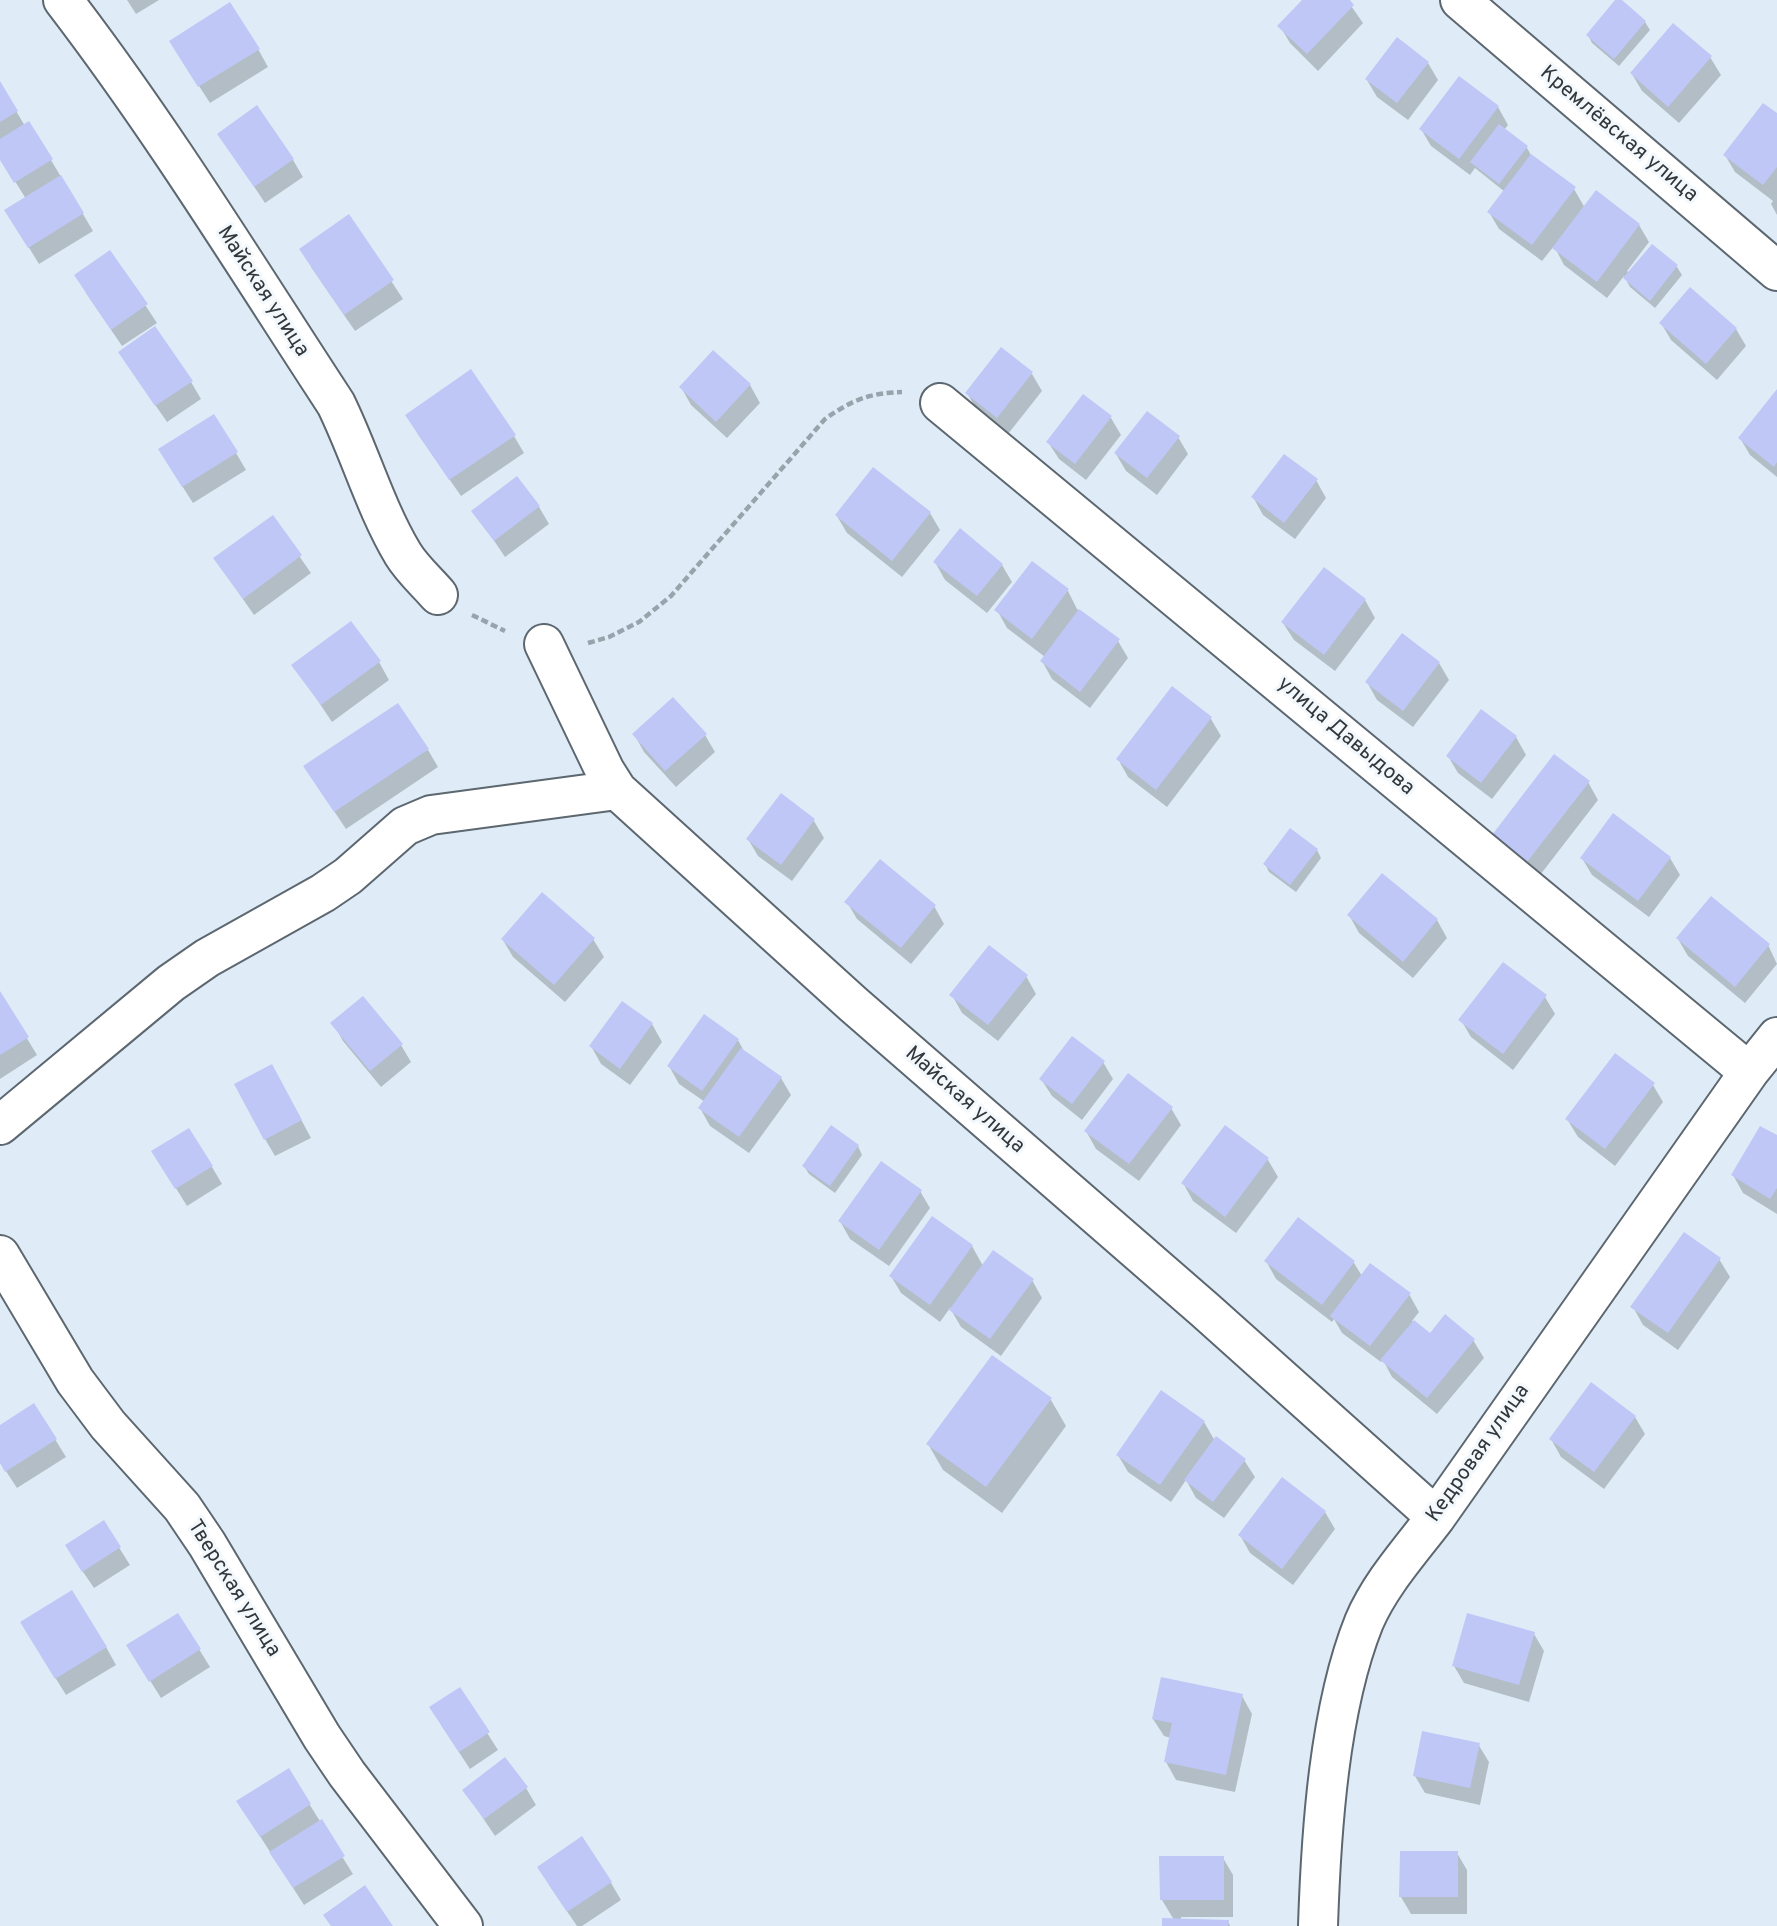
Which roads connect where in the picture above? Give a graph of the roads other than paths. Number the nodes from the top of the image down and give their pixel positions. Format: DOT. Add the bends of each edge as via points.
graph roads {
  1 [pos="64,0"];
  2 [pos="1460,0"];
  3 [pos="1777,271"];
  4 [pos="940,403"];
  5 [pos="438,596"];
  6 [pos="544,644"];
  7 [pos="617,790"];
  8 [pos="1777,1037"];
  9 [pos="1749,1072"];
  10 [pos="0,1125"];
  11 [pos="0,1255"];
  12 [pos="1436,1517"];
  13 [pos="463,1926"];
  14 [pos="1318,1926"];
  1 -- 5 [label="street, Майская улица" via="134,97 336,404 404,556"];
  2 -- 3 [label="street, Кремлёвская улица"];
  4 -- 9 [label="street, улица Давыдова"];
  6 -- 7 [label="street, Майская улица"];
  7 -- 10 [label="street" via="431,815 405,826 348,876 171,983"];
  7 -- 12 [label="street, Майская улица"];
  8 -- 9 [label="street, Кедровая улица"];
  9 -- 12 [label="street, Кедровая улица"];
  11 -- 13 [label="street, Тверская улица" via="75,1381 182,1507 347,1774"];
  12 -- 14 [label="street, Кедровая улица" via="1383,1587 1364,1622 1351,1664 1334,1736"];
}
